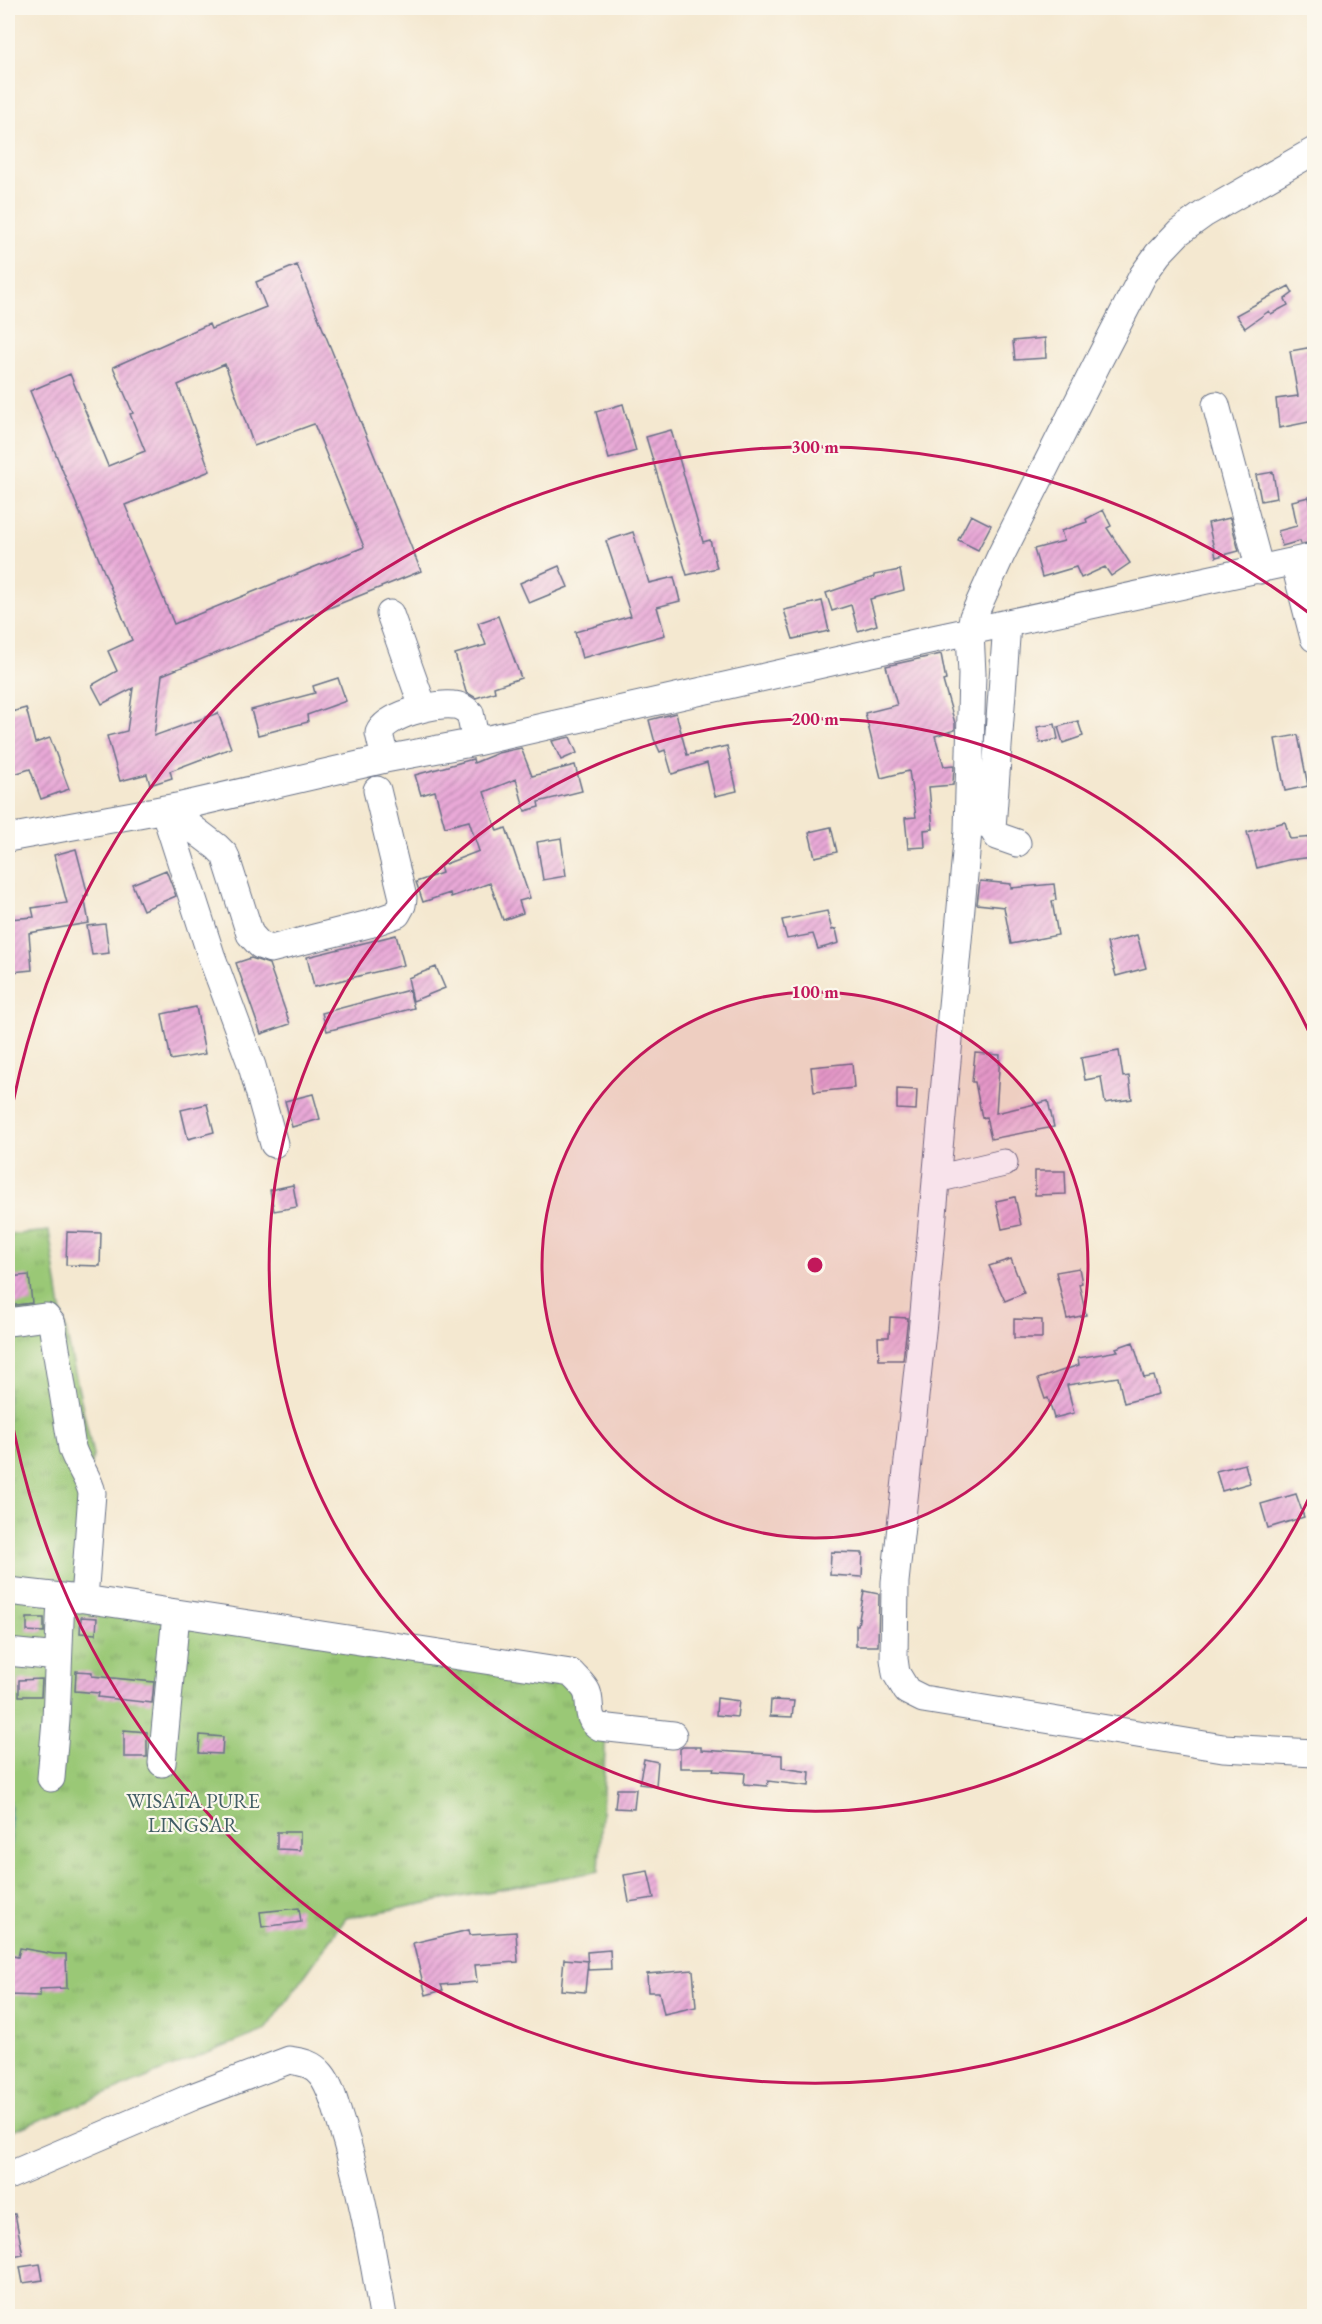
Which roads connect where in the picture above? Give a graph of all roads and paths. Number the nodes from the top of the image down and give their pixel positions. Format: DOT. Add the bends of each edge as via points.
graph roads {
  1 [pos="1314,151"];
  2 [pos="1215,405"];
  3 [pos="1304,559"];
  4 [pos="1260,570"];
  5 [pos="390,614"];
  6 [pos="1007,624"];
  7 [pos="970,632"];
  8 [pos="1314,638"];
  9 [pos="423,707"];
  10 [pos="476,742"];
  11 [pos="385,759"];
  12 [pos="377,790"];
  13 [pos="173,808"];
  14 [pos="8,838"];
  15 [pos="1017,843"];
  16 [pos="274,1144"];
  17 [pos="1004,1163"];
  18 [pos="936,1179"];
  19 [pos="8,1322"];
  20 [pos="8,1591"];
  21 [pos="72,1598"];
  22 [pos="176,1614"];
  23 [pos="8,1652"];
  24 [pos="58,1657"];
  25 [pos="672,1735"];
  26 [pos="1314,1753"];
  27 [pos="162,1763"];
  28 [pos="51,1778"];
  29 [pos="8,2176"];
  30 [pos="383,2316"];
  1 -- 7 [label="street" via="1204,214 1158,254 1143,275 1001,555"];
  2 -- 4 [label="street"];
  3 -- 4 [label="street"];
  3 -- 8 [label="street"];
  4 -- 6 [label="street"];
  5 -- 9 [label="street"];
  6 -- 7 [label="street"];
  6 -- 15 [label="street" via="992,828 997,836"];
  7 -- 10 [label="street"];
  7 -- 18 [label="street" via="968,831"];
  9 -- 10 [label="street" via="456,705 464,709 470,713"];
  9 -- 11 [label="street" via="384,724 379,733"];
  10 -- 11 [label="street"];
  11 -- 13 [label="street"];
  12 -- 13 [label="street" via="403,898 397,914 271,949 260,945 250,934 225,855"];
  13 -- 14 [label="street"];
  13 -- 16 [label="street" via="211,955 252,1066"];
  17 -- 18 [label="street"];
  18 -- 26 [label="street" via="895,1582 894,1659 896,1673 907,1691 923,1699 1223,1748"];
  19 -- 21 [label="street" via="46,1317 52,1324 72,1448 92,1493"];
  20 -- 21 [label="street"];
  21 -- 22 [label="street"];
  21 -- 24 [label="street"];
  22 -- 25 [label="street" via="571,1673 585,1688 594,1724"];
  22 -- 27 [label="street"];
  23 -- 24 [label="street"];
  24 -- 28 [label="street"];
  29 -- 30 [label="street" via="192,2097 289,2060 304,2062 323,2076 354,2164"];
}
